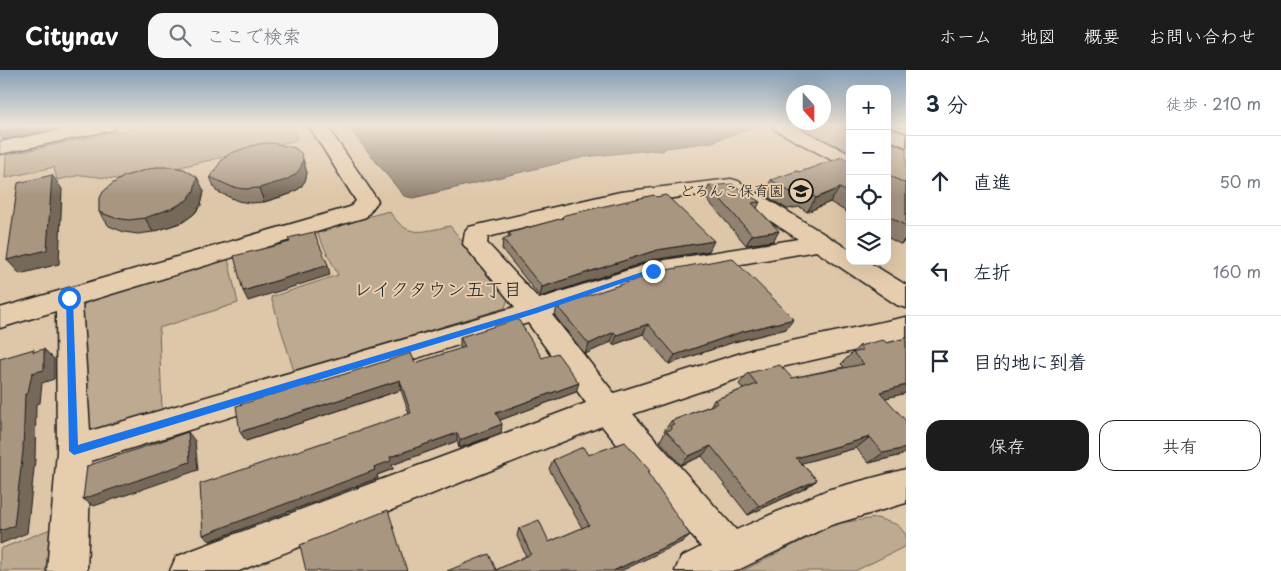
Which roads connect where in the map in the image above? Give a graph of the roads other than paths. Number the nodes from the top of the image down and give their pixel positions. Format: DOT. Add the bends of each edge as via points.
graph roads {
  1 [pos="333,149"];
  2 [pos="826,149"];
  3 [pos="846,160"];
  4 [pos="820,243"];
  5 [pos="69,298"];
  6 [pos="906,298"];
  7 [pos="534,311"];
  8 [pos="0,318"];
  9 [pos="906,328"];
  10 [pos="608,409"];
  11 [pos="74,451"];
  12 [pos="906,486"];
  13 [pos="730,553"];
  14 [pos="67,571"];
  15 [pos="190,571"];
  16 [pos="695,571"];
  1 -- 5 [label="main road" via="367,201 358,212"];
  2 -- 3 [label="main road"];
  4 -- 6 [label="main road"];
  4 -- 7 [label="main road" via="653,271"];
  4 -- 7 [label="main road" via="731,185 620,198 477,232 475,244"];
  5 -- 8 [label="main road"];
  5 -- 11 [label="main road"];
  7 -- 10 [label="main road"];
  7 -- 11 [label="main road"];
  9 -- 10 [label="main road" via="754,360"];
  10 -- 13 [label="main road"];
  10 -- 15 [label="main road"];
  11 -- 14 [label="main road"];
  12 -- 13 [label="main road" via="827,508"];
  13 -- 16 [label="main road"];
}
